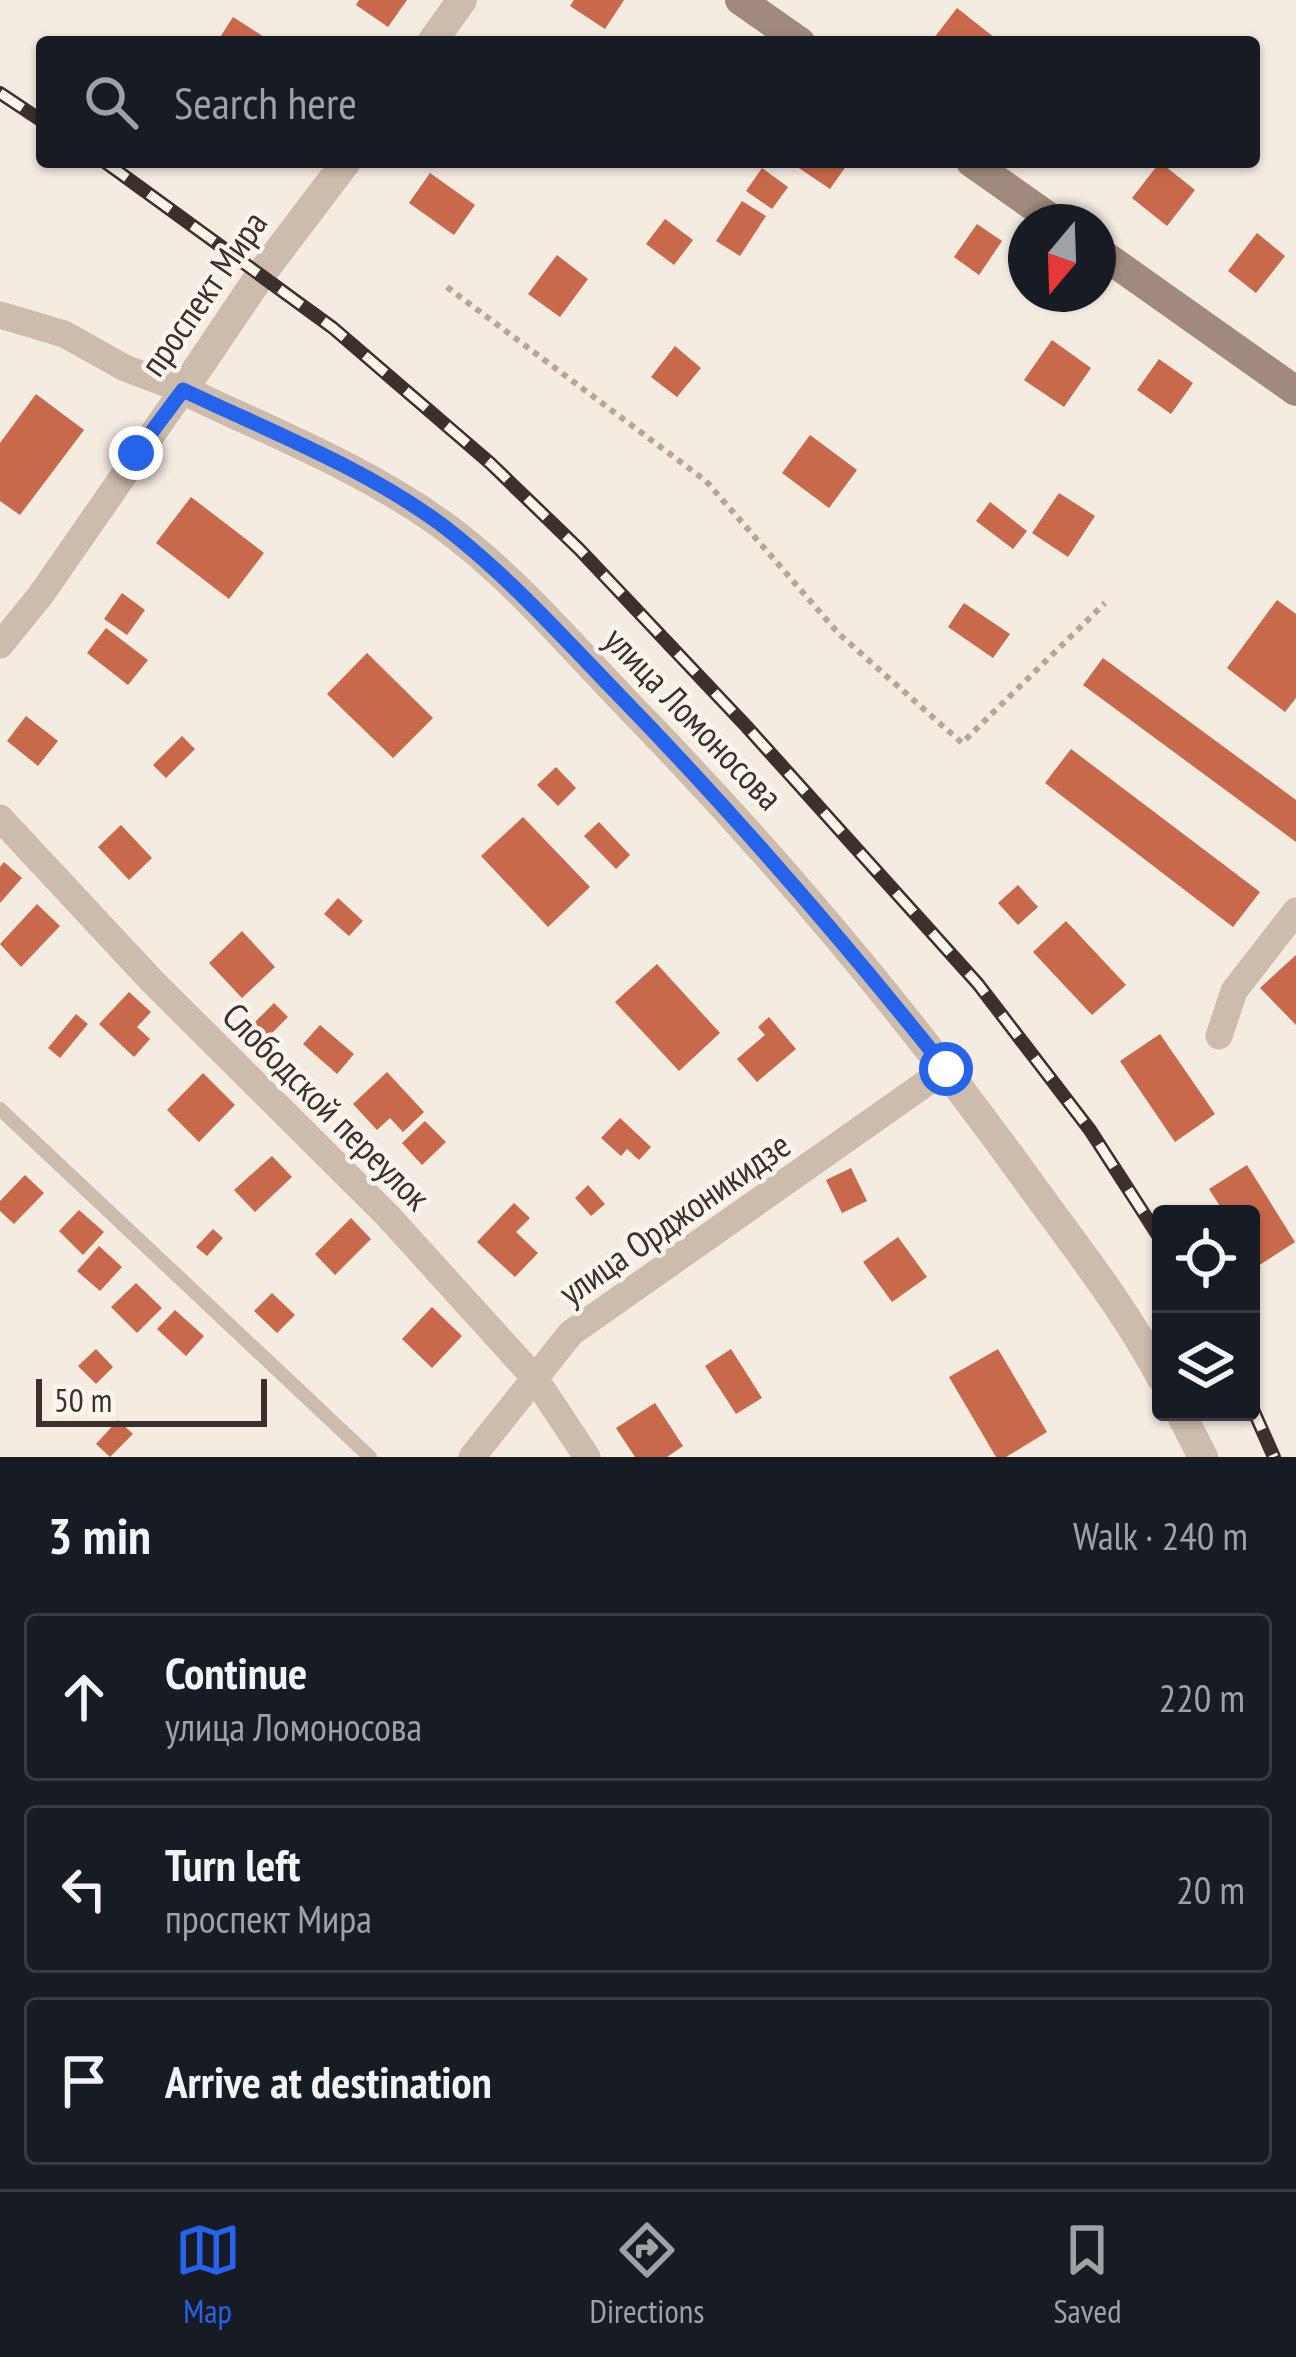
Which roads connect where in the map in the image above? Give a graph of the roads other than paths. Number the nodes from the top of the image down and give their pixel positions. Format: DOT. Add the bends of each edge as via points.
graph roads {
  1 [pos="462,0"];
  2 [pos="740,0"];
  3 [pos="436,36"];
  4 [pos="791,36"];
  5 [pos="341,168"];
  6 [pos="980,168"];
  7 [pos="1030,204"];
  8 [pos="1116,264"];
  9 [pos="0,315"];
  10 [pos="183,390"];
  11 [pos="1296,391"];
  12 [pos="0,645"];
  13 [pos="0,818"];
  14 [pos="1296,911"];
  15 [pos="1220,1036"];
  16 [pos="946,1069"];
  17 [pos="0,1109"];
  18 [pos="1152,1363"];
  19 [pos="534,1377"];
  20 [pos="1185,1421"];
  21 [pos="370,1457"];
  22 [pos="472,1457"];
  23 [pos="587,1457"];
  24 [pos="1203,1457"];
  1 -- 3 [label="street"];
  2 -- 4 [label="main road"];
  5 -- 10 [label="street, проспект Мира"];
  6 -- 7 [label="main road"];
  8 -- 11 [label="main road"];
  9 -- 10 [label="street, улица Ломоносова" via="64,334"];
  10 -- 12 [label="street, проспект Мира"];
  10 -- 16 [label="street, улица Ломоносова" via="343,466 441,524 482,560 725,805"];
  13 -- 19 [label="street, Слободской переулок"];
  14 -- 15 [label="street" via="1234,992"];
  16 -- 18 [label="street, улица Ломоносова"];
  16 -- 19 [label="street, улица Орджоникидзе" via="571,1334"];
  17 -- 21 [label="lane"];
  19 -- 22 [label="street, улица Орджоникидзе"];
  19 -- 23 [label="street, Слободской переулок"];
  20 -- 24 [label="street"];
}
